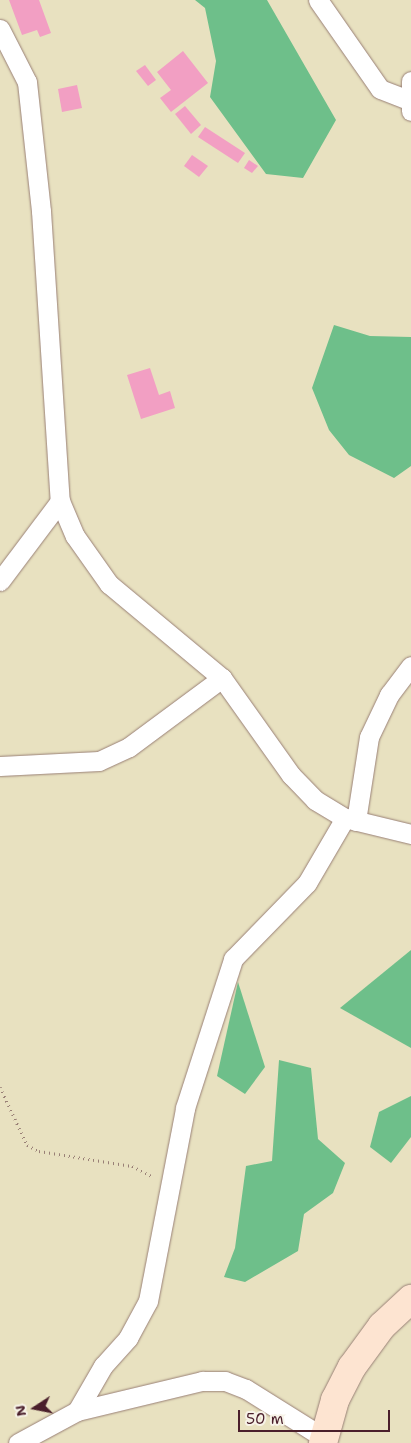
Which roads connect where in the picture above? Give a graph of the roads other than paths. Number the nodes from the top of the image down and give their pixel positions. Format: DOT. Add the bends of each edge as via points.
graph roads {
  1 [pos="318,0"];
  2 [pos="0,29"];
  3 [pos="411,81"];
  4 [pos="411,101"];
  5 [pos="411,111"];
  6 [pos="60,501"];
  7 [pos="0,581"];
  8 [pos="411,666"];
  9 [pos="222,678"];
  10 [pos="0,766"];
  11 [pos="350,820"];
  12 [pos="411,834"];
  13 [pos="411,1299"];
  14 [pos="77,1411"];
  15 [pos="323,1441"];
  16 [pos="18,1443"];
  1 -- 4 [label="street" via="380,89"];
  2 -- 6 [label="street" via="27,82 41,211"];
  3 -- 4 [label="street"];
  4 -- 5 [label="street"];
  6 -- 7 [label="street"];
  6 -- 9 [label="street" via="74,536 109,584"];
  8 -- 11 [label="street" via="389,695 369,736"];
  9 -- 10 [label="street" via="129,747 99,761"];
  9 -- 11 [label="street" via="290,775 316,800"];
  11 -- 12 [label="street"];
  11 -- 14 [label="street" via="307,883 233,959 185,1108 148,1301 128,1338 104,1366"];
  13 -- 15 [label="street" via="382,1326 352,1367 335,1400"];
  14 -- 15 [label="street" via="152,1391 224,1381 246,1389"];
  14 -- 16 [label="street"];
}
